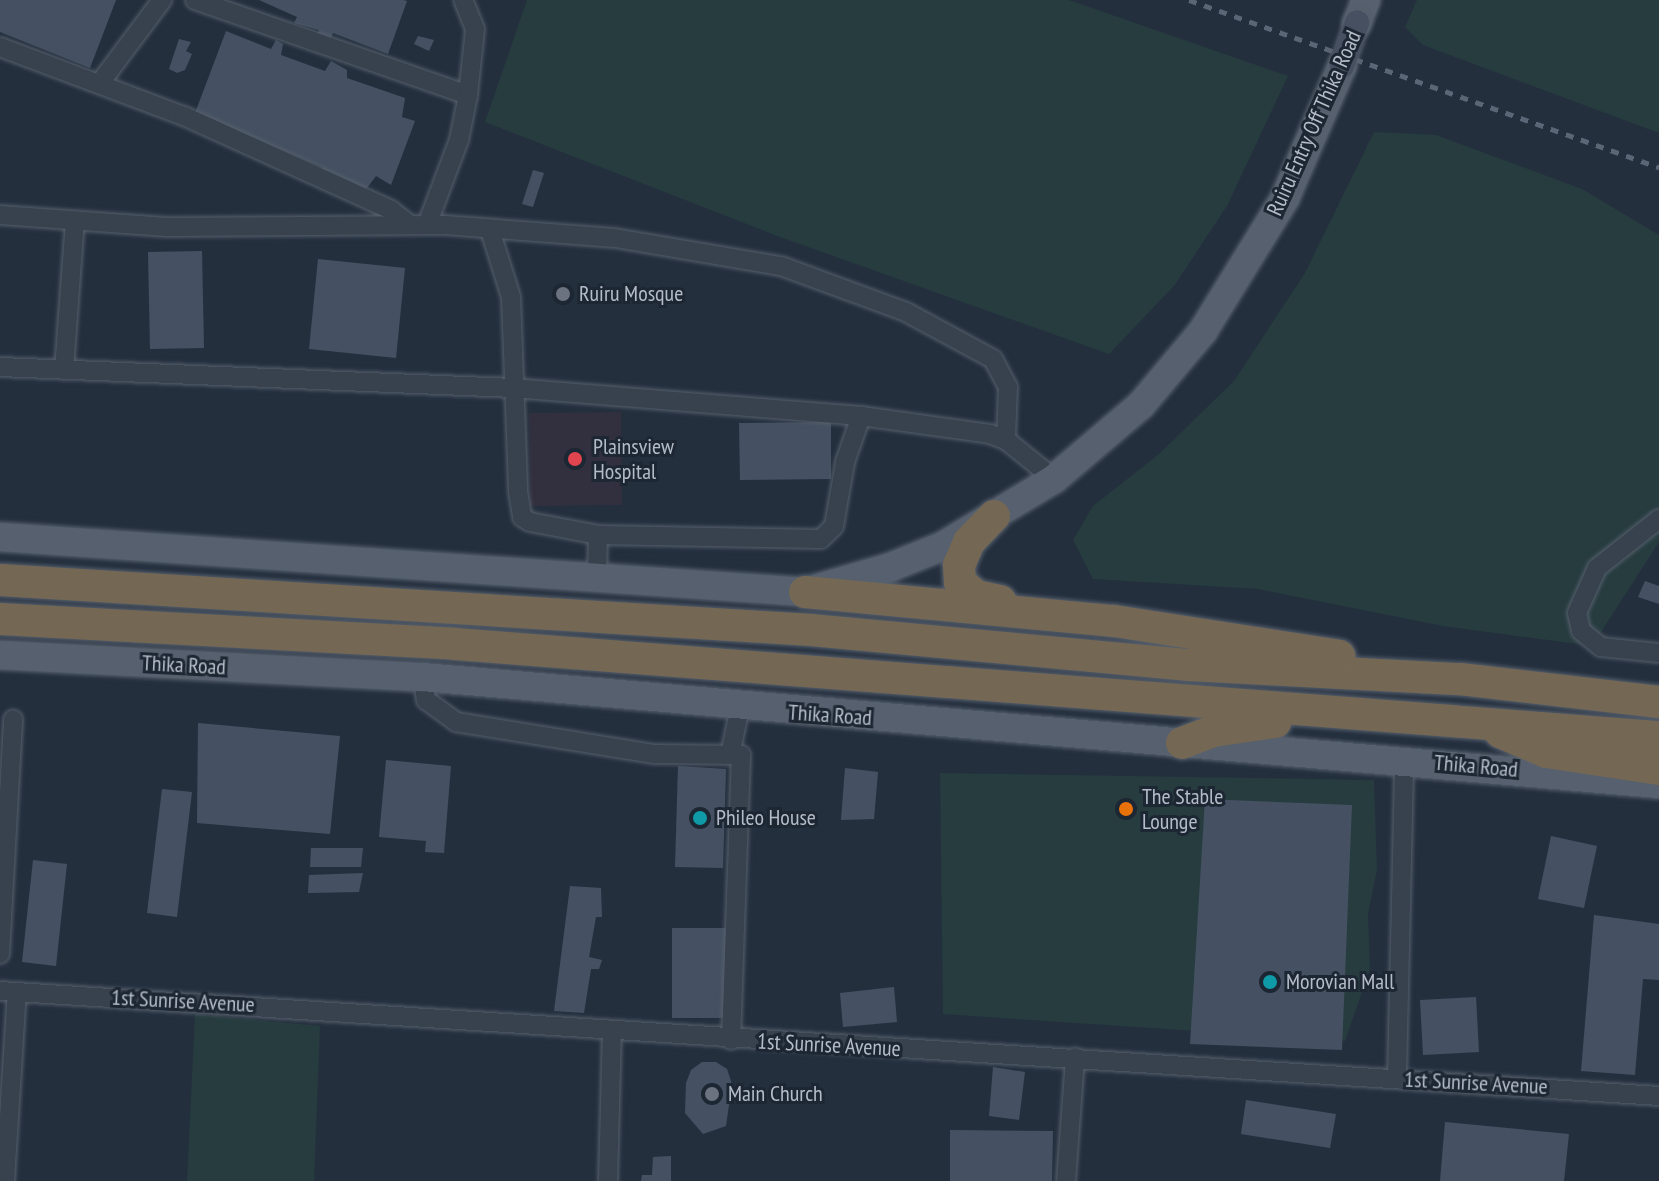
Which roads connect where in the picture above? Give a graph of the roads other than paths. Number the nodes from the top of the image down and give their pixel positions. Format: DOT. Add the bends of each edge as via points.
graph roads {
  1 [pos="162,0"];
  2 [pos="195,0"];
  3 [pos="463,0"];
  4 [pos="1362,11"];
  5 [pos="0,47"];
  6 [pos="1342,66"];
  7 [pos="100,83"];
  8 [pos="468,95"];
  9 [pos="356,194"];
  10 [pos="0,215"];
  11 [pos="75,220"];
  12 [pos="418,225"];
  13 [pos="357,229"];
  14 [pos="490,230"];
  15 [pos="0,367"];
  16 [pos="64,370"];
  17 [pos="513,388"];
  18 [pos="861,416"];
  19 [pos="1006,440"];
  20 [pos="1054,479"];
  21 [pos="994,516"];
  22 [pos="1659,519"];
  23 [pos="598,535"];
  24 [pos="0,537"];
  25 [pos="597,576"];
  26 [pos="0,580"];
  27 [pos="805,592"];
  28 [pos="0,619"];
  29 [pos="1114,621"];
  30 [pos="1659,653"];
  31 [pos="0,655"];
  32 [pos="423,677"];
  33 [pos="1460,679"];
  34 [pos="1659,702"];
  35 [pos="740,707"];
  36 [pos="1309,711"];
  37 [pos="13,719"];
  38 [pos="1473,721"];
  39 [pos="1659,737"];
  40 [pos="1182,743"];
  41 [pos="730,755"];
  42 [pos="1404,761"];
  43 [pos="1659,769"];
  44 [pos="1659,784"];
  45 [pos="0,954"];
  46 [pos="8,992"];
  47 [pos="612,1030"];
  48 [pos="731,1040"];
  49 [pos="1075,1057"];
  50 [pos="1397,1078"];
  51 [pos="1659,1096"];
  52 [pos="5,1181"];
  53 [pos="608,1181"];
  54 [pos="1066,1181"];
  1 -- 7 [label="street"];
  2 -- 8 [label="street"];
  3 -- 8 [label="street" via="475,29"];
  4 -- 6 [label="main road, Ruiru Entry Off Thika Road, bridge"];
  5 -- 7 [label="street"];
  6 -- 20 [label="main road, Ruiru Entry Off Thika Road" via="1285,198 1203,331 1141,405"];
  7 -- 9 [label="street"];
  8 -- 12 [label="street" via="459,140"];
  9 -- 12 [label="street"];
  9 -- 13 [label="street"];
  10 -- 11 [label="street"];
  11 -- 13 [label="street"];
  11 -- 16 [label="street"];
  12 -- 13 [label="street"];
  12 -- 14 [label="street"];
  14 -- 17 [label="street" via="511,297"];
  14 -- 19 [label="street" via="716,252 800,271 906,312 1000,367 1008,387"];
  15 -- 16 [label="street"];
  16 -- 17 [label="street"];
  17 -- 18 [label="street"];
  17 -- 23 [label="street" via="522,517"];
  18 -- 19 [label="street"];
  18 -- 23 [label="street" via="845,462 834,526 821,539"];
  19 -- 20 [label="street"];
  20 -- 21 [label="main road, Ruiru Entry Off Thika Road"];
  21 -- 27 [label="main road, Ruiru Entry Off Thika Road" via="891,567"];
  21 -- 29 [label="highway" via="969,542 959,565 966,591"];
  22 -- 30 [label="street" via="1597,568 1577,613 1581,631 1601,647"];
  23 -- 25 [label="street"];
  24 -- 25 [label="main road"];
  25 -- 27 [label="main road"];
  26 -- 33 [label="highway" via="344,597 811,630 1189,665"];
  27 -- 29 [label="highway"];
  28 -- 36 [label="highway, Thika Road" via="455,644"];
  29 -- 33 [label="highway"];
  31 -- 32 [label="main road, Thika Road"];
  32 -- 35 [label="main road, Thika Road"];
  32 -- 41 [label="street" via="426,700 456,722 654,754"];
  33 -- 34 [label="highway"];
  35 -- 40 [label="main road, Thika Road"];
  35 -- 41 [label="street"];
  36 -- 38 [label="highway, Thika Road"];
  36 -- 40 [label="highway"];
  37 -- 45 [label="street"];
  38 -- 39 [label="highway, Thika Road"];
  38 -- 43 [label="highway" via="1546,752"];
  40 -- 42 [label="main road, Thika Road"];
  41 -- 48 [label="street" via="741,755"];
  42 -- 44 [label="main road, Thika Road"];
  42 -- 50 [label="street"];
  46 -- 47 [label="street, 1st Sunrise Avenue" via="362,1010"];
  46 -- 52 [label="street"];
  47 -- 48 [label="street, 1st Sunrise Avenue"];
  47 -- 53 [label="street"];
  48 -- 49 [label="street, 1st Sunrise Avenue"];
  49 -- 50 [label="street, 1st Sunrise Avenue"];
  49 -- 54 [label="street"];
  50 -- 51 [label="street, 1st Sunrise Avenue"];
}
